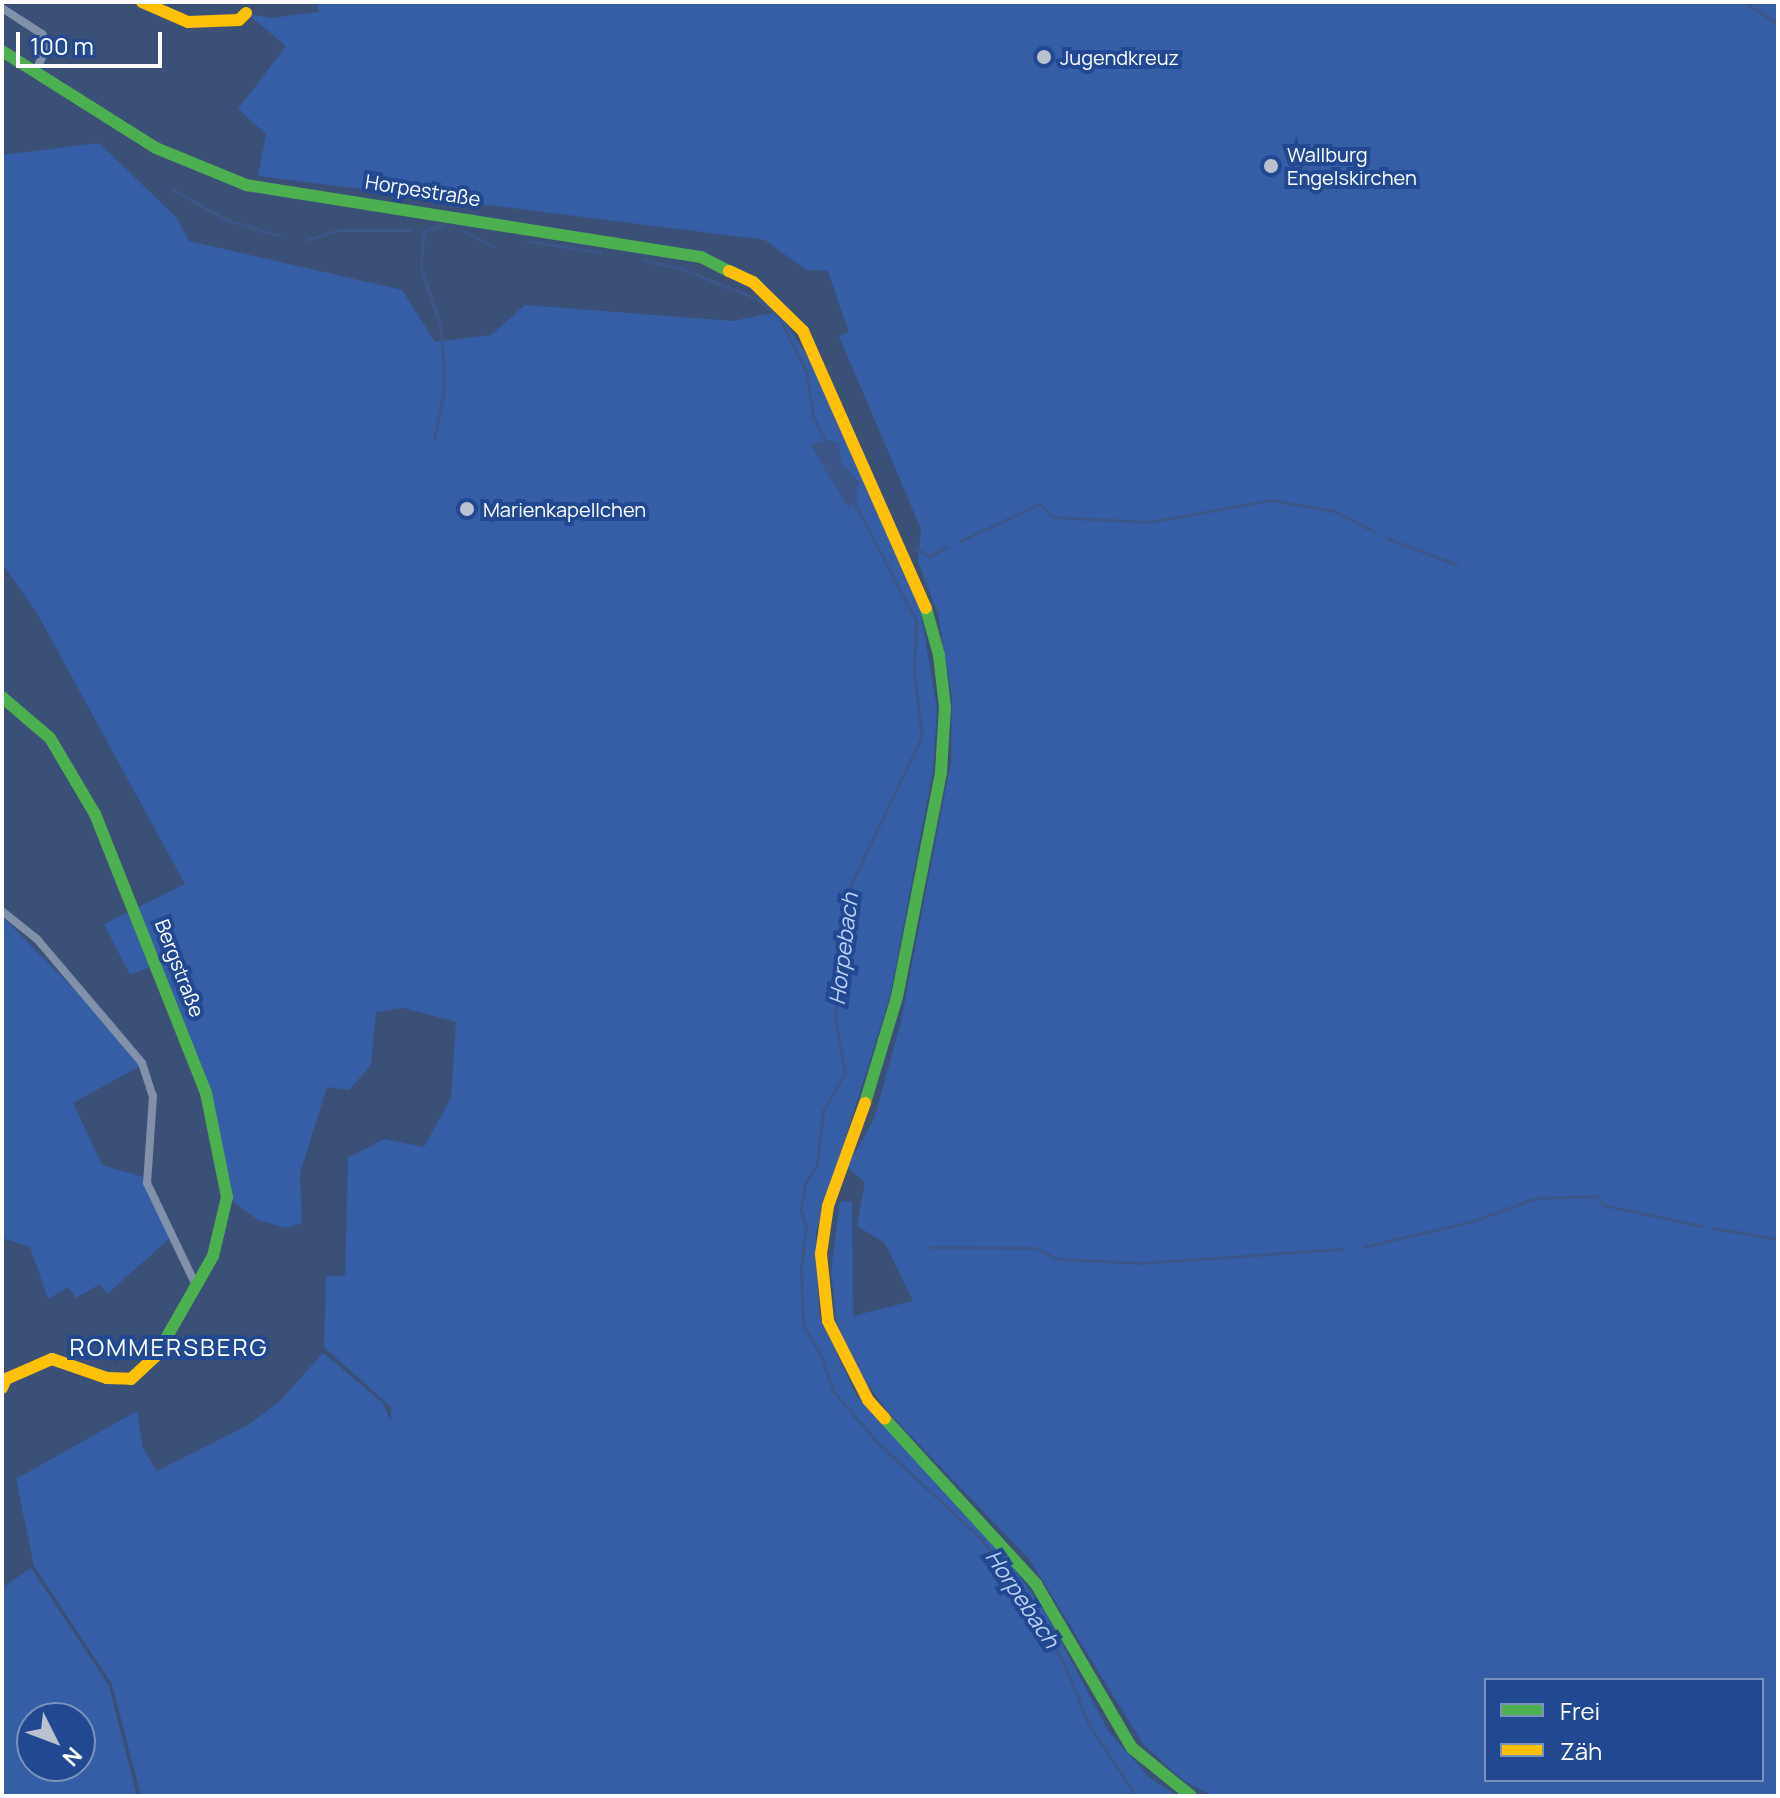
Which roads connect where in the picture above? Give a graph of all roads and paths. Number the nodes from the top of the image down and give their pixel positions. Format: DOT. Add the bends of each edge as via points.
graph roads {
  1 [pos="142,2"];
  2 [pos="2,8"];
  3 [pos="246,13"];
  4 [pos="2,51"];
  5 [pos="35,72"];
  6 [pos="2,697"];
  7 [pos="2,911"];
  8 [pos="195,1283"];
  9 [pos="2,1388"];
  10 [pos="1191,1796"];
  1 -- 3 [label="street" via="188,22 239,20"];
  2 -- 5 [label="street" via="42,34 48,46"];
  4 -- 5 [label="street, Horpestraße"];
  5 -- 10 [label="street, Horpestraße" via="169,155 246,185 701,257 775,298 803,331 824,367 918,581 939,655 945,707 941,772 897,997 884,1051 828,1206 821,1254 828,1321 843,1361 868,1400 1036,1584 1132,1748"];
  6 -- 8 [label="street, Bergstraße" via="50,738 75,772 125,880 206,1093 227,1197 213,1256"];
  7 -- 8 [label="street" via="37,939 142,1063 153,1096 147,1183"];
  8 -- 9 [label="street" via="166,1342 143,1373 131,1379 107,1378 52,1359 6,1379"];
}
